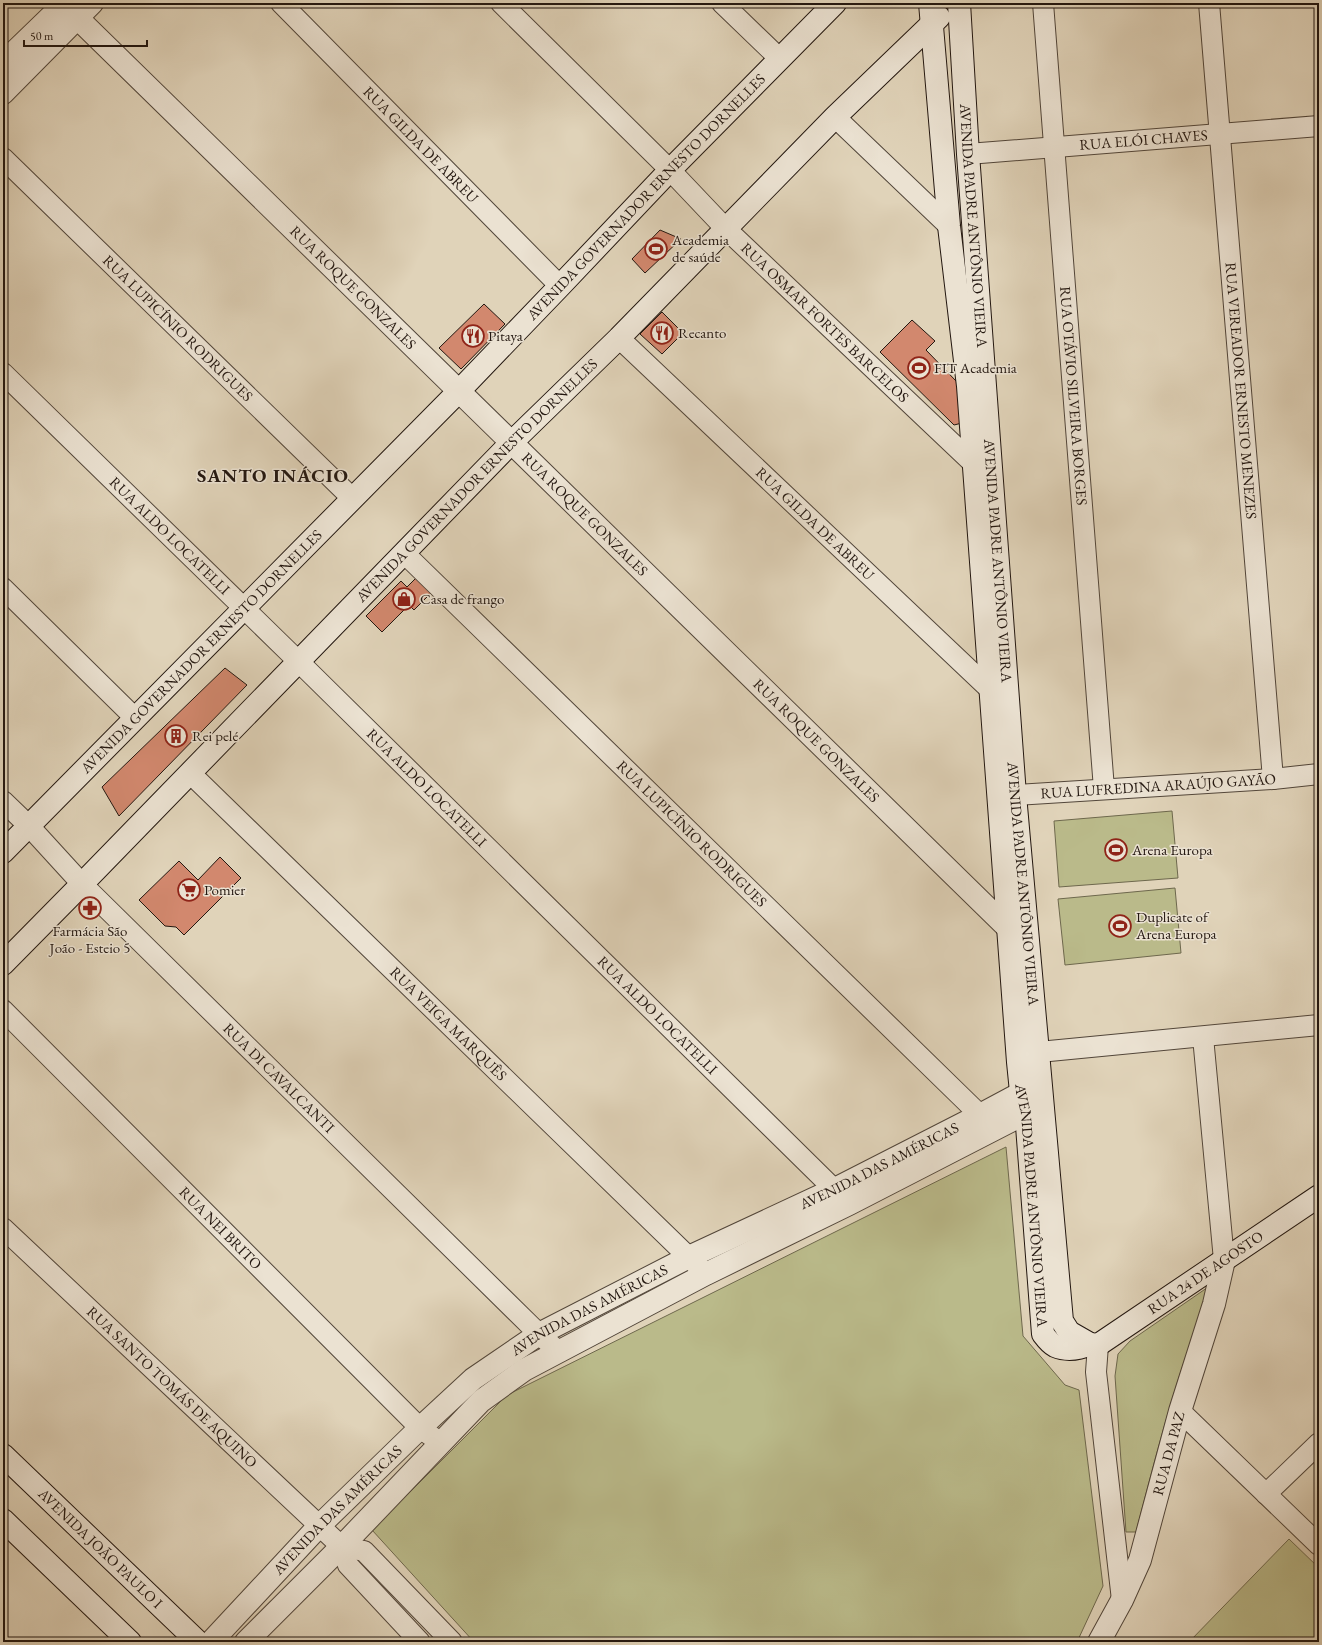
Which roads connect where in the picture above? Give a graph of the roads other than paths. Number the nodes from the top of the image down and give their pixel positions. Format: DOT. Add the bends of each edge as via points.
graph roads {
  1 [pos="280,3"];
  2 [pos="501,3"];
  3 [pos="722,3"];
  4 [pos="835,3"];
  5 [pos="955,3"];
  6 [pos="959,3"];
  7 [pos="1043,3"];
  8 [pos="1208,3"];
  9 [pos="72,6"];
  10 [pos="931,13"];
  11 [pos="780,59"];
  12 [pos="3,63"];
  13 [pos="3,93"];
  14 [pos="835,117"];
  15 [pos="1319,126"];
  16 [pos="1220,134"];
  17 [pos="1053,146"];
  18 [pos="968,154"];
  19 [pos="3,158"];
  20 [pos="670,170"];
  21 [pos="949,226"];
  22 [pos="725,228"];
  23 [pos="560,286"];
  24 [pos="619,338"];
  25 [pos="3,373"];
  26 [pos="459,391"];
  27 [pos="511,443"];
  28 [pos="974,464"];
  29 [pos="994,490"];
  30 [pos="352,498"];
  31 [pos="404,553"];
  32 [pos="3,588"];
  33 [pos="243,608"];
  34 [pos="298,661"];
  35 [pos="990,690"];
  36 [pos="1010,710"];
  37 [pos="135,718"];
  38 [pos="190,773"];
  39 [pos="1319,774"];
  40 [pos="1273,779"];
  41 [pos="1104,789"];
  42 [pos="1007,797"];
  43 [pos="3,801"];
  44 [pos="29,826"];
  45 [pos="3,852"];
  46 [pos="82,884"];
  47 [pos="1018,929"];
  48 [pos="3,964"];
  49 [pos="3,1010"];
  50 [pos="1319,1025"];
  51 [pos="1203,1037"];
  52 [pos="1039,1052"];
  53 [pos="1018,1062"];
  54 [pos="1041,1082"];
  55 [pos="1021,1092"];
  56 [pos="1034,1110"];
  57 [pos="980,1115"];
  58 [pos="1319,1196"];
  59 [pos="842,1197"];
  60 [pos="3,1228"];
  61 [pos="689,1257"];
  62 [pos="1224,1260"];
  63 [pos="706,1274"];
  64 [pos="539,1334"];
  65 [pos="1094,1344"];
  66 [pos="559,1352"];
  67 [pos="1180,1411"];
  68 [pos="420,1428"];
  69 [pos="1319,1443"];
  70 [pos="441,1444"];
  71 [pos="3,1454"];
  72 [pos="1266,1494"];
  73 [pos="3,1520"];
  74 [pos="319,1526"];
  75 [pos="1319,1545"];
  76 [pos="342,1547"];
  77 [pos="1122,1600"];
  78 [pos="130,1642"];
  79 [pos="198,1642"];
  80 [pos="211,1642"];
  81 [pos="246,1642"];
  82 [pos="420,1642"];
  83 [pos="452,1642"];
  84 [pos="1099,1642"];
  1 -- 23 [label="street, RUA GILDA DE ABREU"];
  2 -- 20 [label="street, RUA OSMAR FORTES BARCELOS"];
  3 -- 11 [label="street"];
  4 -- 11 [label="main road, AVENIDA GOVERNADOR ERNESTO DORNELLES"];
  5 -- 10 [label="main road, AVENIDA GOVERNADOR ERNESTO DORNELLES"];
  6 -- 18 [label="main road, AVENIDA PADRE ANTÔNIO VIEIRA"];
  7 -- 17 [label="street, RUA OTÁVIO SILVEIRA BORGES"];
  8 -- 16 [label="street, RUA VEREADOR ERNESTO MENEZES"];
  9 -- 12 [label="main road"];
  9 -- 13 [label="main road"];
  9 -- 26 [label="main road, RUA ROQUE GONZALES"];
  10 -- 14 [label="main road, AVENIDA GOVERNADOR ERNESTO DORNELLES"];
  10 -- 21 [label="main road, AVENIDA PADRE ANTÔNIO VIEIRA"];
  11 -- 20 [label="main road, AVENIDA GOVERNADOR ERNESTO DORNELLES"];
  14 -- 21 [label="street"];
  14 -- 22 [label="main road, AVENIDA GOVERNADOR ERNESTO DORNELLES"];
  15 -- 16 [label="street, RUA ELÓI CHAVES"];
  16 -- 17 [label="street, RUA ELÓI CHAVES"];
  16 -- 40 [label="street, RUA VEREADOR ERNESTO MENEZES"];
  17 -- 18 [label="street, RUA ELÓI CHAVES"];
  17 -- 41 [label="street, RUA OTÁVIO SILVEIRA BORGES"];
  18 -- 29 [label="main road, AVENIDA PADRE ANTÔNIO VIEIRA"];
  19 -- 30 [label="street, RUA LUPICÍNIO RODRIGUES"];
  20 -- 22 [label="street, RUA OSMAR FORTES BARCELOS"];
  20 -- 23 [label="main road, AVENIDA GOVERNADOR ERNESTO DORNELLES"];
  21 -- 28 [label="main road, AVENIDA PADRE ANTÔNIO VIEIRA" via="968,386"];
  22 -- 24 [label="main road, AVENIDA GOVERNADOR ERNESTO DORNELLES"];
  22 -- 28 [label="street, RUA OSMAR FORTES BARCELOS"];
  23 -- 26 [label="main road, AVENIDA GOVERNADOR ERNESTO DORNELLES"];
  24 -- 27 [label="main road, AVENIDA GOVERNADOR ERNESTO DORNELLES"];
  24 -- 35 [label="street, RUA GILDA DE ABREU"];
  25 -- 33 [label="street, RUA ALDO LOCATELLI"];
  26 -- 27 [label="main road, RUA ROQUE GONZALES"];
  26 -- 30 [label="main road, AVENIDA GOVERNADOR ERNESTO DORNELLES"];
  27 -- 31 [label="main road, AVENIDA GOVERNADOR ERNESTO DORNELLES"];
  27 -- 47 [label="main road, RUA ROQUE GONZALES"];
  28 -- 29 [label="street, RUA OSMAR FORTES BARCELOS"];
  28 -- 35 [label="main road, AVENIDA PADRE ANTÔNIO VIEIRA"];
  29 -- 36 [label="main road, AVENIDA PADRE ANTÔNIO VIEIRA"];
  30 -- 33 [label="main road, AVENIDA GOVERNADOR ERNESTO DORNELLES"];
  31 -- 34 [label="main road, AVENIDA GOVERNADOR ERNESTO DORNELLES"];
  31 -- 57 [label="street, RUA LUPICÍNIO RODRIGUES"];
  32 -- 37 [label="street"];
  33 -- 34 [label="street, RUA ALDO LOCATELLI"];
  33 -- 37 [label="main road, AVENIDA GOVERNADOR ERNESTO DORNELLES"];
  34 -- 38 [label="main road, AVENIDA GOVERNADOR ERNESTO DORNELLES"];
  34 -- 59 [label="street, RUA ALDO LOCATELLI"];
  35 -- 36 [label="street, RUA GILDA DE ABREU"];
  35 -- 42 [label="main road, AVENIDA PADRE ANTÔNIO VIEIRA"];
  36 -- 42 [label="main road, AVENIDA PADRE ANTÔNIO VIEIRA"];
  37 -- 44 [label="main road, AVENIDA GOVERNADOR ERNESTO DORNELLES"];
  38 -- 46 [label="main road, AVENIDA GOVERNADOR ERNESTO DORNELLES"];
  38 -- 61 [label="street, RUA VEIGA MARQUÊS"];
  39 -- 40 [label="street, RUA LUFREDINA ARAÚJO GAYÃO"];
  40 -- 41 [label="street, RUA LUFREDINA ARAÚJO GAYÃO"];
  41 -- 42 [label="street, RUA LUFREDINA ARAÚJO GAYÃO"];
  42 -- 47 [label="main road, AVENIDA PADRE ANTÔNIO VIEIRA"];
  43 -- 44 [label="street, RUA DI CAVALCANTI"];
  44 -- 45 [label="main road, AVENIDA GOVERNADOR ERNESTO DORNELLES"];
  44 -- 46 [label="street, RUA DI CAVALCANTI"];
  46 -- 48 [label="main road, AVENIDA GOVERNADOR ERNESTO DORNELLES"];
  46 -- 64 [label="street, RUA DI CAVALCANTI"];
  47 -- 52 [label="main road, AVENIDA PADRE ANTÔNIO VIEIRA"];
  47 -- 53 [label="main road, AVENIDA PADRE ANTÔNIO VIEIRA"];
  49 -- 68 [label="street, RUA NEI BRITO"];
  50 -- 51 [label="street"];
  51 -- 52 [label="street"];
  51 -- 62 [label="street"];
  52 -- 53 [label="street"];
  52 -- 54 [label="main road, AVENIDA PADRE ANTÔNIO VIEIRA"];
  53 -- 55 [label="main road, AVENIDA PADRE ANTÔNIO VIEIRA"];
  54 -- 55 [label="main road, AVENIDA DAS AMÉRICAS"];
  54 -- 56 [label="main road, AVENIDA PADRE ANTÔNIO VIEIRA"];
  55 -- 56 [label="main road, AVENIDA PADRE ANTÔNIO VIEIRA"];
  55 -- 57 [label="main road, AVENIDA DAS AMÉRICAS"];
  56 -- 59 [label="main road, AVENIDA DAS AMÉRICAS"];
  56 -- 65 [label="main road, AVENIDA PADRE ANTÔNIO VIEIRA" via="1043,1334 1054,1346 1080,1349"];
  57 -- 59 [label="main road, AVENIDA DAS AMÉRICAS"];
  58 -- 62 [label="main road, RUA 24 DE AGOSTO"];
  59 -- 61 [label="main road, AVENIDA DAS AMÉRICAS"];
  59 -- 63 [label="main road, AVENIDA DAS AMÉRICAS"];
  60 -- 74 [label="street, RUA SANTO TOMÁS DE AQUINO"];
  61 -- 63 [label="street, RUA VEIGA MARQUÊS"];
  61 -- 64 [label="main road, AVENIDA DAS AMÉRICAS"];
  62 -- 65 [label="main road, RUA 24 DE AGOSTO"];
  62 -- 67 [label="main road, RUA DA PAZ" via="1214,1304"];
  63 -- 66 [label="main road, AVENIDA DAS AMÉRICAS"];
  64 -- 66 [label="street, RUA DI CAVALCANTI"];
  64 -- 68 [label="main road, AVENIDA DAS AMÉRICAS" via="473,1379"];
  65 -- 77 [label="street"];
  66 -- 70 [label="main road, AVENIDA DAS AMÉRICAS" via="524,1370 481,1401"];
  67 -- 72 [label="street"];
  67 -- 77 [label="main road, RUA DA PAZ" via="1140,1560"];
  68 -- 70 [label="street, RUA NEI BRITO"];
  68 -- 74 [label="main road, AVENIDA DAS AMÉRICAS"];
  69 -- 72 [label="street"];
  70 -- 76 [label="main road, AVENIDA DAS AMÉRICAS"];
  71 -- 79 [label="main road, AVENIDA JOÃO PAULO I"];
  72 -- 75 [label="street"];
  73 -- 78 [label="main road"];
  74 -- 76 [label="street, RUA SANTO TOMÁS DE AQUINO"];
  74 -- 80 [label="main road, AVENIDA DAS AMÉRICAS"];
  76 -- 81 [label="main road, AVENIDA DAS AMÉRICAS"];
  76 -- 82 [label="street" via="348,1565"];
  76 -- 83 [label="street" via="364,1551"];
  77 -- 84 [label="main road, RUA DA PAZ"];
}
